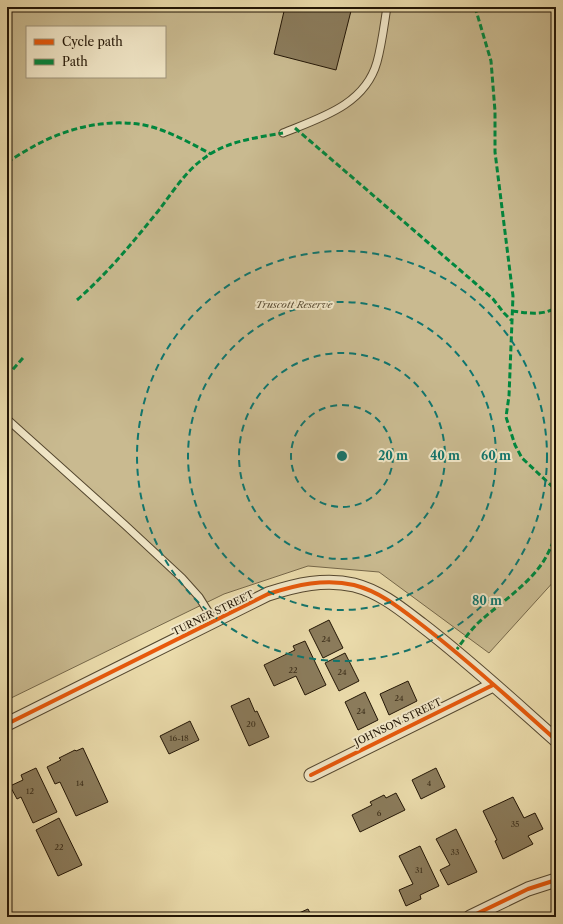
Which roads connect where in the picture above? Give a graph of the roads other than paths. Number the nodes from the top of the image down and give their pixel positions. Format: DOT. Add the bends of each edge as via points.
graph roads {
  1 [pos="387,7"];
  2 [pos="283,132"];
  3 [pos="7,419"];
  4 [pos="214,621"];
  5 [pos="493,685"];
  6 [pos="7,724"];
  7 [pos="556,740"];
  8 [pos="311,775"];
  9 [pos="556,880"];
  10 [pos="470,917"];
  1 -- 2 [label="lane" via="377,63 369,80 357,95 328,115"];
  3 -- 4 [label="lane" via="182,578 199,597"];
  4 -- 5 [label="street, TURNER STREET" via="290,586 333,582 354,585 371,590 390,601"];
  4 -- 6 [label="street, TURNER STREET"];
  5 -- 7 [label="street, TURNER STREET"];
  5 -- 8 [label="street, JOHNSON STREET"];
  9 -- 10 [label="street" via="528,889"];
}
